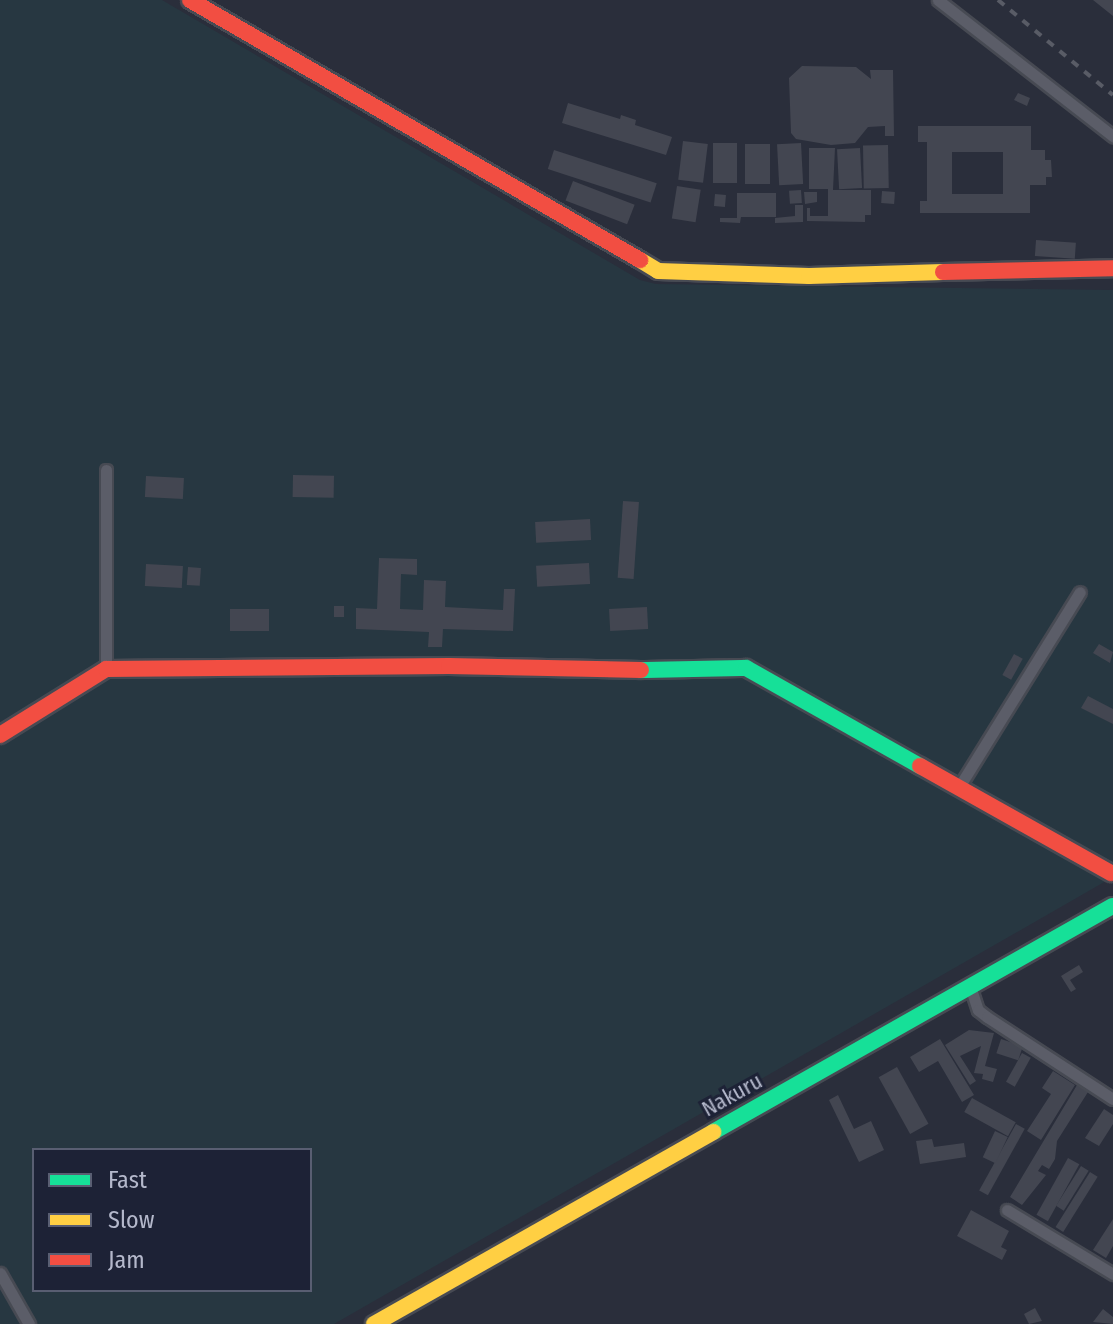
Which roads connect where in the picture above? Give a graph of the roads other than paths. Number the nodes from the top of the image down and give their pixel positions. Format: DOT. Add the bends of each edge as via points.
graph roads {
  1 [pos="190,0"];
  2 [pos="938,0"];
  3 [pos="1113,136"];
  4 [pos="1113,268"];
  5 [pos="106,470"];
  6 [pos="1080,592"];
  7 [pos="106,669"];
  8 [pos="0,735"];
  9 [pos="959,787"];
  10 [pos="1112,873"];
  11 [pos="1113,906"];
  12 [pos="971,989"];
  13 [pos="1113,1099"];
  14 [pos="1007,1210"];
  15 [pos="0,1273"];
  16 [pos="1113,1274"];
  17 [pos="29,1324"];
  18 [pos="374,1324"];
  1 -- 4 [label="street" via="658,271 824,276"];
  2 -- 3 [label="street"];
  5 -- 7 [label="street"];
  6 -- 9 [label="street"];
  7 -- 8 [label="street"];
  7 -- 9 [label="street" via="746,668"];
  9 -- 10 [label="street"];
  11 -- 12 [label="street, Nakuru"];
  12 -- 13 [label="street" via="978,1010 987,1017"];
  12 -- 18 [label="street, Nakuru"];
  14 -- 16 [label="street"];
  15 -- 17 [label="street"];
}
